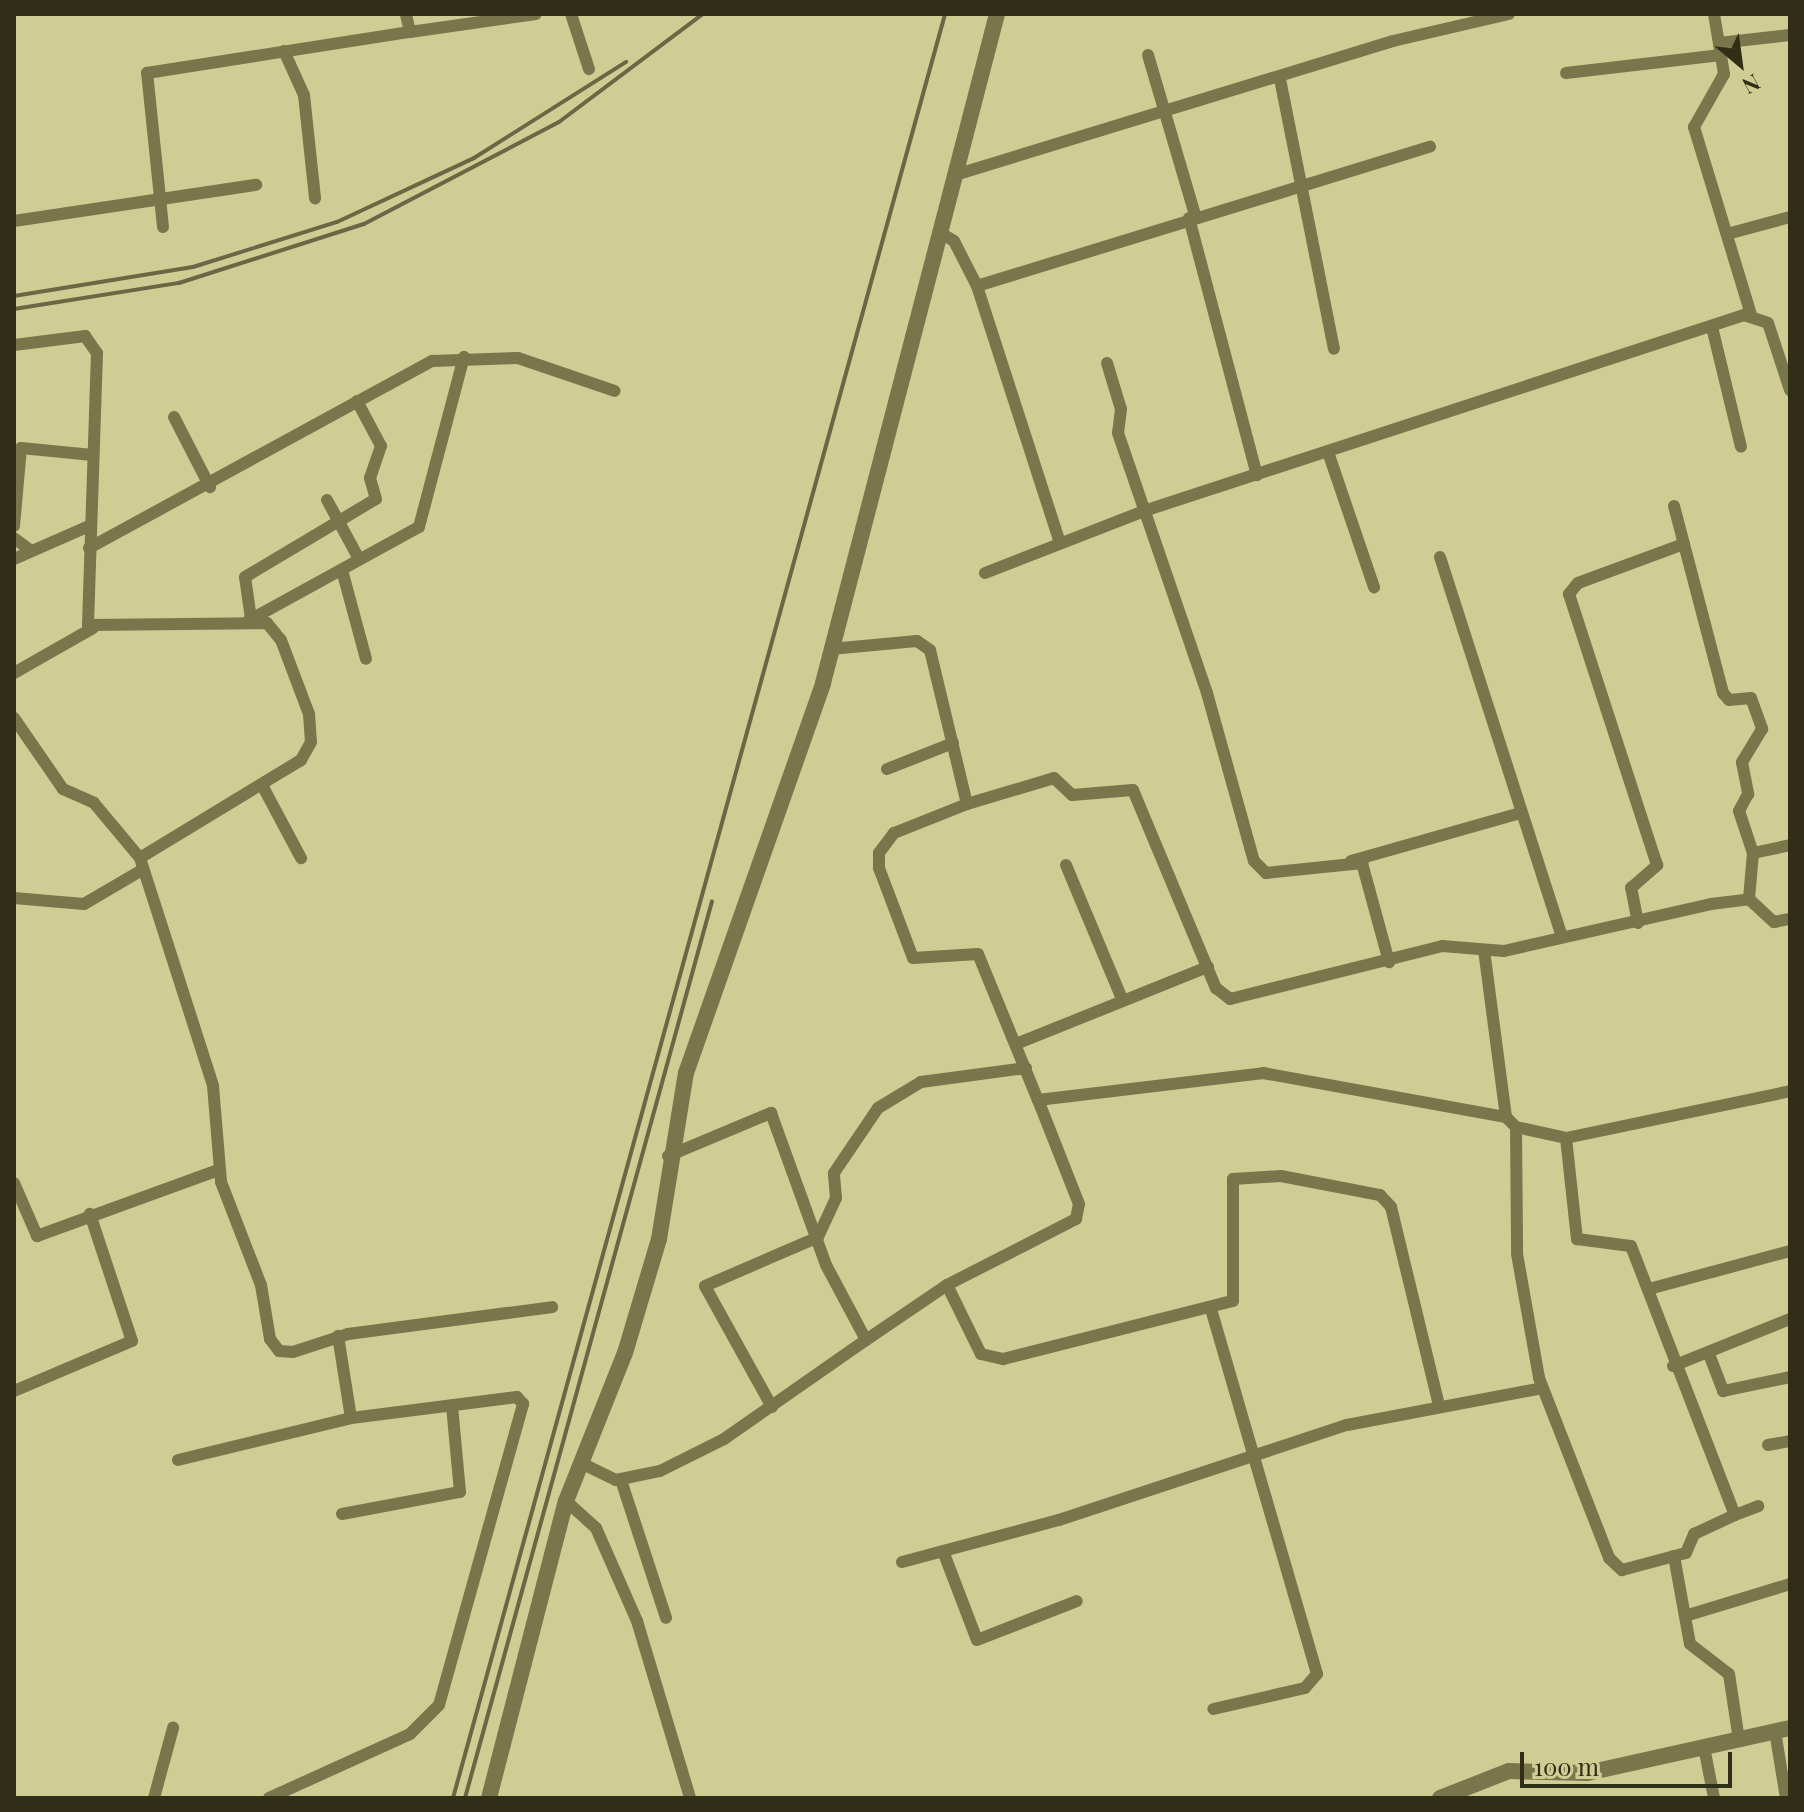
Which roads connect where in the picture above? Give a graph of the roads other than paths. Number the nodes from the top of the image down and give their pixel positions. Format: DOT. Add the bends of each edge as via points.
graph roads {
  1 [pos="406,14"];
  2 [pos="536,14"];
  3 [pos="571,14"];
  4 [pos="997,14"];
  5 [pos="1509,14"];
  6 [pos="1714,14"];
  7 [pos="410,32"];
  8 [pos="1790,35"];
  9 [pos="1720,49"];
  10 [pos="284,51"];
  11 [pos="1148,55"];
  12 [pos="589,69"];
  13 [pos="1566,73"];
  14 [pos="1280,79"];
  15 [pos="1164,111"];
  16 [pos="1430,147"];
  17 [pos="955,175"];
  18 [pos="256,185"];
  19 [pos="1296,187"];
  20 [pos="159,195"];
  21 [pos="315,198"];
  22 [pos="1192,216"];
  23 [pos="1790,217"];
  24 [pos="14,221"];
  25 [pos="163,227"];
  26 [pos="941,233"];
  27 [pos="1727,234"];
  28 [pos="977,286"];
  29 [pos="1751,315"];
  30 [pos="1712,327"];
  31 [pos="14,345"];
  32 [pos="1334,349"];
  33 [pos="464,357"];
  34 [pos="1107,363"];
  35 [pos="1790,390"];
  36 [pos="615,391"];
  37 [pos="357,401"];
  38 [pos="174,417"];
  39 [pos="1741,447"];
  40 [pos="1328,452"];
  41 [pos="93,455"];
  42 [pos="1257,475"];
  43 [pos="210,487"];
  44 [pos="327,500"];
  45 [pos="1674,506"];
  46 [pos="1147,510"];
  47 [pos="338,523"];
  48 [pos="14,526"];
  49 [pos="89,526"];
  50 [pos="14,538"];
  51 [pos="1059,540"];
  52 [pos="1684,544"];
  53 [pos="89,548"];
  54 [pos="30,550"];
  55 [pos="1440,557"];
  56 [pos="14,559"];
  57 [pos="359,559"];
  58 [pos="342,570"];
  59 [pos="985,573"];
  60 [pos="1374,587"];
  61 [pos="248,621"];
  62 [pos="93,628"];
  63 [pos="831,649"];
  64 [pos="366,659"];
  65 [pos="14,673"];
  66 [pos="14,718"];
  67 [pos="953,743"];
  68 [pos="887,769"];
  69 [pos="262,785"];
  70 [pos="967,804"];
  71 [pos="1521,813"];
  72 [pos="1790,845"];
  73 [pos="1753,853"];
  74 [pos="301,858"];
  75 [pos="1349,861"];
  76 [pos="141,864"];
  77 [pos="1066,865"];
  78 [pos="14,898"];
  79 [pos="1749,899"];
  80 [pos="1790,919"];
  81 [pos="1638,923"];
  82 [pos="1562,937"];
  83 [pos="1484,950"];
  84 [pos="1389,962"];
  85 [pos="1208,967"];
  86 [pos="1123,1001"];
  87 [pos="1016,1044"];
  88 [pos="1026,1068"];
  89 [pos="1790,1091"];
  90 [pos="1038,1100"];
  91 [pos="1506,1117"];
  92 [pos="1516,1127"];
  93 [pos="1566,1138"];
  94 [pos="668,1156"];
  95 [pos="218,1170"];
  96 [pos="14,1183"];
  97 [pos="90,1214"];
  98 [pos="818,1237"];
  99 [pos="1790,1251"];
  100 [pos="947,1285"];
  101 [pos="1649,1289"];
  102 [pos="552,1307"];
  103 [pos="1211,1309"];
  104 [pos="1790,1319"];
  105 [pos="338,1336"];
  106 [pos="866,1340"];
  107 [pos="1709,1354"];
  108 [pos="1673,1366"];
  109 [pos="1790,1377"];
  110 [pos="1542,1388"];
  111 [pos="14,1391"];
  112 [pos="452,1405"];
  113 [pos="1439,1405"];
  114 [pos="772,1407"];
  115 [pos="351,1418"];
  116 [pos="1790,1441"];
  117 [pos="1768,1445"];
  118 [pos="1252,1452"];
  119 [pos="178,1460"];
  120 [pos="581,1463"];
  121 [pos="621,1480"];
  122 [pos="566,1501"];
  123 [pos="1758,1506"];
  124 [pos="342,1514"];
  125 [pos="1735,1515"];
  126 [pos="943,1551"];
  127 [pos="1674,1556"];
  128 [pos="902,1562"];
  129 [pos="1790,1584"];
  130 [pos="1077,1601"];
  131 [pos="1685,1616"];
  132 [pos="666,1618"];
  133 [pos="1213,1709"];
  134 [pos="173,1728"];
  135 [pos="1782,1730"];
  136 [pos="1739,1740"];
  137 [pos="1704,1747"];
  138 [pos="154,1798"];
  139 [pos="269,1798"];
  140 [pos="489,1798"];
  141 [pos="690,1798"];
  142 [pos="1440,1798"];
  143 [pos="1714,1798"];
  144 [pos="1786,1798"];
  1 -- 7 [label="street"];
  2 -- 7 [label="street"];
  3 -- 12 [label="street"];
  4 -- 17 [label="street"];
  5 -- 14 [label="street"];
  6 -- 9 [label="street"];
  7 -- 10 [label="street"];
  8 -- 9 [label="street"];
  9 -- 13 [label="street"];
  9 -- 27 [label="street" via="1721,80 1694,127"];
  10 -- 20 [label="street" via="147,73"];
  10 -- 21 [label="street" via="304,95"];
  11 -- 15 [label="street"];
  14 -- 15 [label="street"];
  14 -- 19 [label="street"];
  15 -- 17 [label="street"];
  15 -- 22 [label="street"];
  16 -- 19 [label="street"];
  17 -- 26 [label="street"];
  18 -- 20 [label="street"];
  19 -- 22 [label="street"];
  19 -- 32 [label="street"];
  20 -- 24 [label="street"];
  20 -- 25 [label="street"];
  22 -- 28 [label="street"];
  22 -- 42 [label="street"];
  23 -- 27 [label="street"];
  26 -- 28 [label="street" via="954,241"];
  26 -- 63 [label="street"];
  27 -- 29 [label="street"];
  28 -- 51 [label="street"];
  29 -- 30 [label="street"];
  29 -- 35 [label="street" via="1768,323"];
  30 -- 39 [label="street"];
  30 -- 40 [label="street"];
  31 -- 41 [label="street" via="85,336 93,344"];
  33 -- 36 [label="street" via="549,363"];
  33 -- 37 [label="street" via="413,369"];
  33 -- 57 [label="street" via="426,515 412,532"];
  34 -- 46 [label="street" via="1121,409 1118,433"];
  37 -- 43 [label="street"];
  37 -- 47 [label="street" via="381,446 370,478 377,495"];
  38 -- 43 [label="street"];
  40 -- 42 [label="street"];
  40 -- 60 [label="street"];
  41 -- 48 [label="street" via="21,448"];
  41 -- 49 [label="street"];
  42 -- 46 [label="street"];
  43 -- 53 [label="street"];
  44 -- 47 [label="street"];
  45 -- 52 [label="street"];
  46 -- 51 [label="street"];
  46 -- 75 [label="street" via="1254,861 1266,873"];
  47 -- 57 [label="street"];
  47 -- 61 [label="street" via="245,577"];
  49 -- 53 [label="street"];
  49 -- 54 [label="street"];
  50 -- 54 [label="street"];
  51 -- 59 [label="street"];
  52 -- 73 [label="street" via="1723,693 1729,700 1751,698 1762,729 1742,762 1748,794 1739,811"];
  52 -- 81 [label="street" via="1578,583 1569,594 1657,865 1631,888"];
  53 -- 62 [label="street" via="85,611"];
  54 -- 56 [label="street"];
  55 -- 71 [label="street"];
  57 -- 58 [label="street"];
  58 -- 61 [label="street"];
  58 -- 64 [label="street"];
  61 -- 62 [label="street"];
  61 -- 69 [label="street" via="267,623 281,640 311,742 301,760"];
  62 -- 65 [label="street"];
  63 -- 67 [label="street" via="925,645"];
  63 -- 94 [label="street" via="686,1073"];
  66 -- 76 [label="street" via="63,789 94,803"];
  67 -- 68 [label="street"];
  67 -- 70 [label="street"];
  69 -- 74 [label="street"];
  69 -- 76 [label="street"];
  70 -- 85 [label="street" via="1054,778 1072,795 1133,790"];
  70 -- 87 [label="street" via="894,833 879,853 879,868 904,948 926,963 978,954"];
  71 -- 75 [label="street"];
  71 -- 82 [label="street"];
  72 -- 73 [label="street"];
  73 -- 79 [label="street"];
  75 -- 84 [label="street" via="1362,863 1370,877"];
  76 -- 78 [label="street" via="84,904"];
  76 -- 95 [label="street" via="213,1086"];
  77 -- 86 [label="street"];
  79 -- 80 [label="street" via="1774,922"];
  79 -- 81 [label="street"];
  81 -- 82 [label="street"];
  82 -- 83 [label="street"];
  83 -- 84 [label="street" via="1442,946"];
  83 -- 91 [label="street"];
  84 -- 85 [label="street" via="1230,999"];
  85 -- 86 [label="street"];
  86 -- 87 [label="street"];
  87 -- 88 [label="street"];
  88 -- 90 [label="street"];
  88 -- 98 [label="street" via="921,1082 878,1108 834,1173 836,1198"];
  89 -- 93 [label="street"];
  90 -- 91 [label="street" via="1263,1073"];
  90 -- 100 [label="street" via="1079,1213"];
  91 -- 92 [label="street"];
  92 -- 93 [label="street"];
  92 -- 110 [label="street" via="1517,1254"];
  93 -- 101 [label="street" via="1577,1239 1631,1246"];
  94 -- 98 [label="street" via="771,1113"];
  94 -- 120 [label="street" via="659,1239"];
  95 -- 97 [label="street"];
  95 -- 105 [label="street" via="261,1285 270,1339 284,1353"];
  96 -- 97 [label="street" via="37,1236"];
  97 -- 111 [label="street" via="132,1341"];
  98 -- 106 [label="street"];
  98 -- 114 [label="street" via="705,1286"];
  99 -- 101 [label="street"];
  100 -- 103 [label="street" via="989,1360"];
  100 -- 106 [label="street"];
  101 -- 108 [label="street"];
  102 -- 105 [label="street"];
  103 -- 113 [label="street" via="1237,1293 1228,1189 1233,1179 1281,1176 1380,1195 1391,1207"];
  103 -- 118 [label="street"];
  104 -- 107 [label="street"];
  105 -- 115 [label="street"];
  106 -- 114 [label="street"];
  107 -- 108 [label="street"];
  107 -- 109 [label="street" via="1723,1391"];
  108 -- 125 [label="street"];
  110 -- 113 [label="street"];
  110 -- 127 [label="street" via="1613,1564 1622,1570"];
  112 -- 115 [label="street"];
  112 -- 124 [label="street" via="460,1492"];
  112 -- 139 [label="street" via="517,1397 523,1404 439,1705 410,1734"];
  113 -- 118 [label="street"];
  114 -- 121 [label="street" via="687,1458"];
  115 -- 119 [label="street"];
  116 -- 117 [label="street"];
  118 -- 126 [label="street" via="1059,1520"];
  118 -- 133 [label="street" via="1317,1674 1305,1688"];
  120 -- 121 [label="street"];
  120 -- 122 [label="street"];
  121 -- 132 [label="street"];
  122 -- 140 [label="street"];
  122 -- 141 [label="street" via="596,1528 637,1621"];
  123 -- 125 [label="street"];
  125 -- 127 [label="street" via="1694,1534 1690,1550"];
  126 -- 128 [label="street"];
  126 -- 130 [label="street" via="977,1640"];
  127 -- 131 [label="street"];
  129 -- 131 [label="street"];
  131 -- 136 [label="street" via="1694,1652 1729,1674"];
  134 -- 138 [label="street"];
  135 -- 136 [label="street"];
  135 -- 144 [label="street"];
  136 -- 137 [label="street"];
  137 -- 142 [label="street" via="1587,1773 1509,1771"];
  137 -- 143 [label="street"];
}
